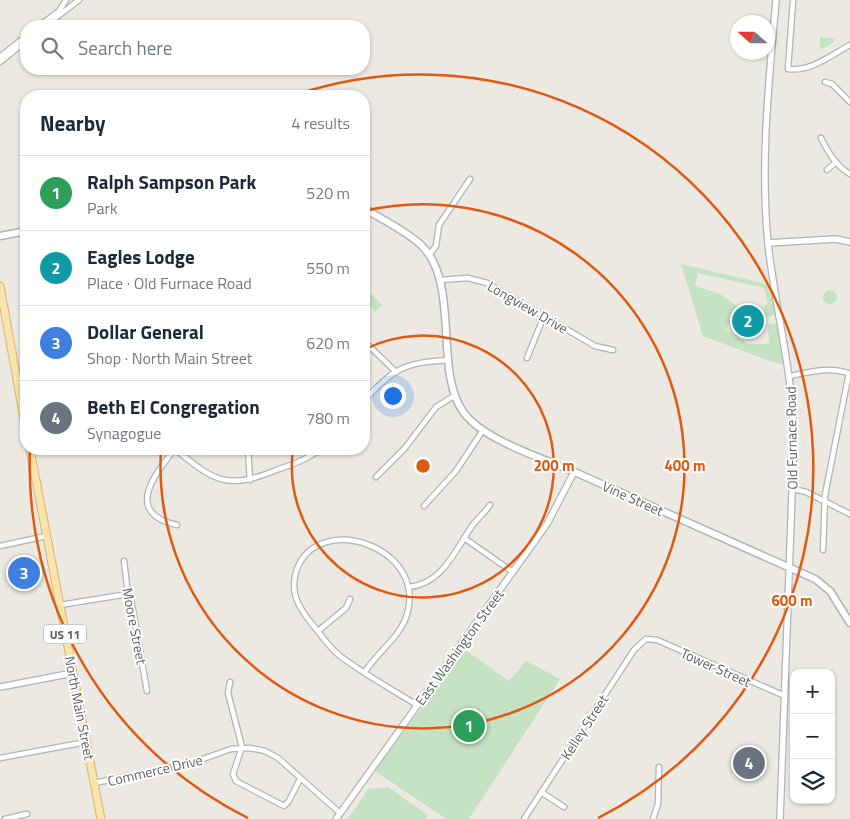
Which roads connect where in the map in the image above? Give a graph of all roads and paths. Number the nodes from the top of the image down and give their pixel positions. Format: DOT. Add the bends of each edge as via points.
graph roads {
  1 [pos="79,0"];
  2 [pos="776,0"];
  3 [pos="793,0"];
  4 [pos="66,1"];
  5 [pos="45,20"];
  6 [pos="53,20"];
  7 [pos="20,41"];
  8 [pos="850,45"];
  9 [pos="20,46"];
  10 [pos="0,57"];
  11 [pos="0,62"];
  12 [pos="824,82"];
  13 [pos="850,102"];
  14 [pos="821,138"];
  15 [pos="836,162"];
  16 [pos="827,170"];
  17 [pos="850,174"];
  18 [pos="470,179"];
  19 [pos="370,212"];
  20 [pos="20,232"];
  21 [pos="0,236"];
  22 [pos="850,242"];
  23 [pos="768,243"];
  24 [pos="429,255"];
  25 [pos="440,280"];
  26 [pos="0,286"];
  27 [pos="2,305"];
  28 [pos="544,316"];
  29 [pos="370,346"];
  30 [pos="613,350"];
  31 [pos="527,358"];
  32 [pos="450,360"];
  33 [pos="396,370"];
  34 [pos="849,374"];
  35 [pos="790,376"];
  36 [pos="370,394"];
  37 [pos="454,396"];
  38 [pos="20,398"];
  39 [pos="484,430"];
  40 [pos="31,455"];
  41 [pos="170,455"];
  42 [pos="182,455"];
  43 [pos="248,455"];
  44 [pos="310,455"];
  45 [pos="574,472"];
  46 [pos="376,477"];
  47 [pos="250,480"];
  48 [pos="793,489"];
  49 [pos="826,503"];
  50 [pos="490,505"];
  51 [pos="424,506"];
  52 [pos="850,514"];
  53 [pos="176,525"];
  54 [pos="46,536"];
  55 [pos="464,538"];
  56 [pos="0,546"];
  57 [pos="823,550"];
  58 [pos="124,561"];
  59 [pos="790,568"];
  60 [pos="513,572"];
  61 [pos="409,587"];
  62 [pos="128,594"];
  63 [pos="350,598"];
  64 [pos="60,605"];
  65 [pos="850,623"];
  66 [pos="318,631"];
  67 [pos="648,639"];
  68 [pos="365,672"];
  69 [pos="73,673"];
  70 [pos="230,682"];
  71 [pos="0,687"];
  72 [pos="147,692"];
  73 [pos="784,696"];
  74 [pos="417,705"];
  75 [pos="86,742"];
  76 [pos="242,748"];
  77 [pos="0,758"];
  78 [pos="658,767"];
  79 [pos="300,779"];
  80 [pos="94,783"];
  81 [pos="541,792"];
  82 [pos="564,807"];
  83 [pos="28,814"];
  84 [pos="338,816"];
  85 [pos="5,819"];
  86 [pos="101,819"];
  87 [pos="524,819"];
  88 [pos="653,819"];
  89 [pos="780,819"];
  1 -- 6 [label="street"];
  2 -- 23 [label="street, Old Furnace Road" via="764,154"];
  3 -- 8 [label="street" via="788,69 809,68"];
  4 -- 5 [label="street"];
  7 -- 10 [label="street"];
  9 -- 11 [label="street"];
  12 -- 13 [label="street" via="832,84"];
  14 -- 15 [label="street"];
  15 -- 16 [label="street"];
  15 -- 17 [label="street"];
  18 -- 24 [label="street" via="439,225 436,246"];
  19 -- 24 [label="main road, Vine Street" via="421,245"];
  20 -- 21 [label="main road"];
  22 -- 23 [label="street" via="836,239"];
  23 -- 35 [label="street, Old Furnace Road"];
  24 -- 25 [label="main road, Vine Street"];
  25 -- 28 [label="street, Longview Drive" via="465,278 483,281"];
  25 -- 32 [label="main road, Vine Street"];
  26 -- 27 [label="main road"];
  27 -- 38 [label="main road"];
  28 -- 30 [label="street, Longview Drive" via="594,346"];
  28 -- 31 [label="street"];
  29 -- 33 [label="street"];
  32 -- 33 [label="street" via="411,364"];
  32 -- 37 [label="main road, Vine Street"];
  33 -- 36 [label="street"];
  34 -- 35 [label="street" via="819,371"];
  34 -- 49 [label="street"];
  35 -- 48 [label="street, Old Furnace Road" via="794,400"];
  37 -- 39 [label="main road, Vine Street" via="465,415"];
  37 -- 46 [label="street" via="436,407 405,448"];
  39 -- 45 [label="main road, Vine Street" via="518,449"];
  39 -- 51 [label="street" via="456,471"];
  40 -- 54 [label="main road, North Main Street / US 11"];
  41 -- 53 [label="street" via="152,479 147,492 154,513"];
  42 -- 47 [label="street" via="219,480"];
  43 -- 47 [label="street"];
  44 -- 47 [label="street"];
  45 -- 59 [label="main road, Vine Street"];
  45 -- 60 [label="street, East Washington Street" via="551,518"];
  48 -- 49 [label="street"];
  48 -- 59 [label="street, Old Furnace Road"];
  49 -- 52 [label="street"];
  49 -- 57 [label="street"];
  50 -- 55 [label="street"];
  54 -- 56 [label="street"];
  54 -- 64 [label="main road, North Main Street / US 11"];
  55 -- 60 [label="street"];
  55 -- 61 [label="street" via="440,573 423,584"];
  58 -- 62 [label="street, Moore Street"];
  59 -- 65 [label="main road, Vine Street" via="815,579 830,591"];
  59 -- 73 [label="street, Old Furnace Road"];
  60 -- 74 [label="street, East Washington Street"];
  61 -- 66 [label="street" via="397,563 378,548 340,541 320,545 301,560 294,588 300,609"];
  61 -- 68 [label="street" via="409,607 403,625"];
  62 -- 64 [label="street"];
  62 -- 72 [label="street, Moore Street"];
  63 -- 66 [label="street" via="346,608"];
  64 -- 69 [label="main road, North Main Street / US 11"];
  66 -- 68 [label="street" via="337,653"];
  67 -- 73 [label="street, Tower Street" via="657,640"];
  67 -- 81 [label="street, Kelley Street" via="634,650"];
  68 -- 74 [label="street"];
  69 -- 71 [label="street"];
  69 -- 75 [label="main road, North Main Street / US 11"];
  70 -- 76 [label="street" via="228,693"];
  73 -- 89 [label="street, Old Furnace Road"];
  74 -- 84 [label="street, East Washington Street"];
  75 -- 77 [label="street"];
  75 -- 80 [label="main road, North Main Street / US 11"];
  76 -- 79 [label="street, Commerce Drive" via="270,754"];
  76 -- 79 [label="street" via="233,774 236,781 246,787 284,806"];
  76 -- 80 [label="street, Commerce Drive" via="222,751 186,765"];
  78 -- 88 [label="street" via="658,804"];
  79 -- 84 [label="street, Commerce Drive"];
  80 -- 86 [label="main road, North Main Street / US 11"];
  81 -- 82 [label="street"];
  81 -- 87 [label="street, Kelley Street"];
  83 -- 85 [label="street"];
}
